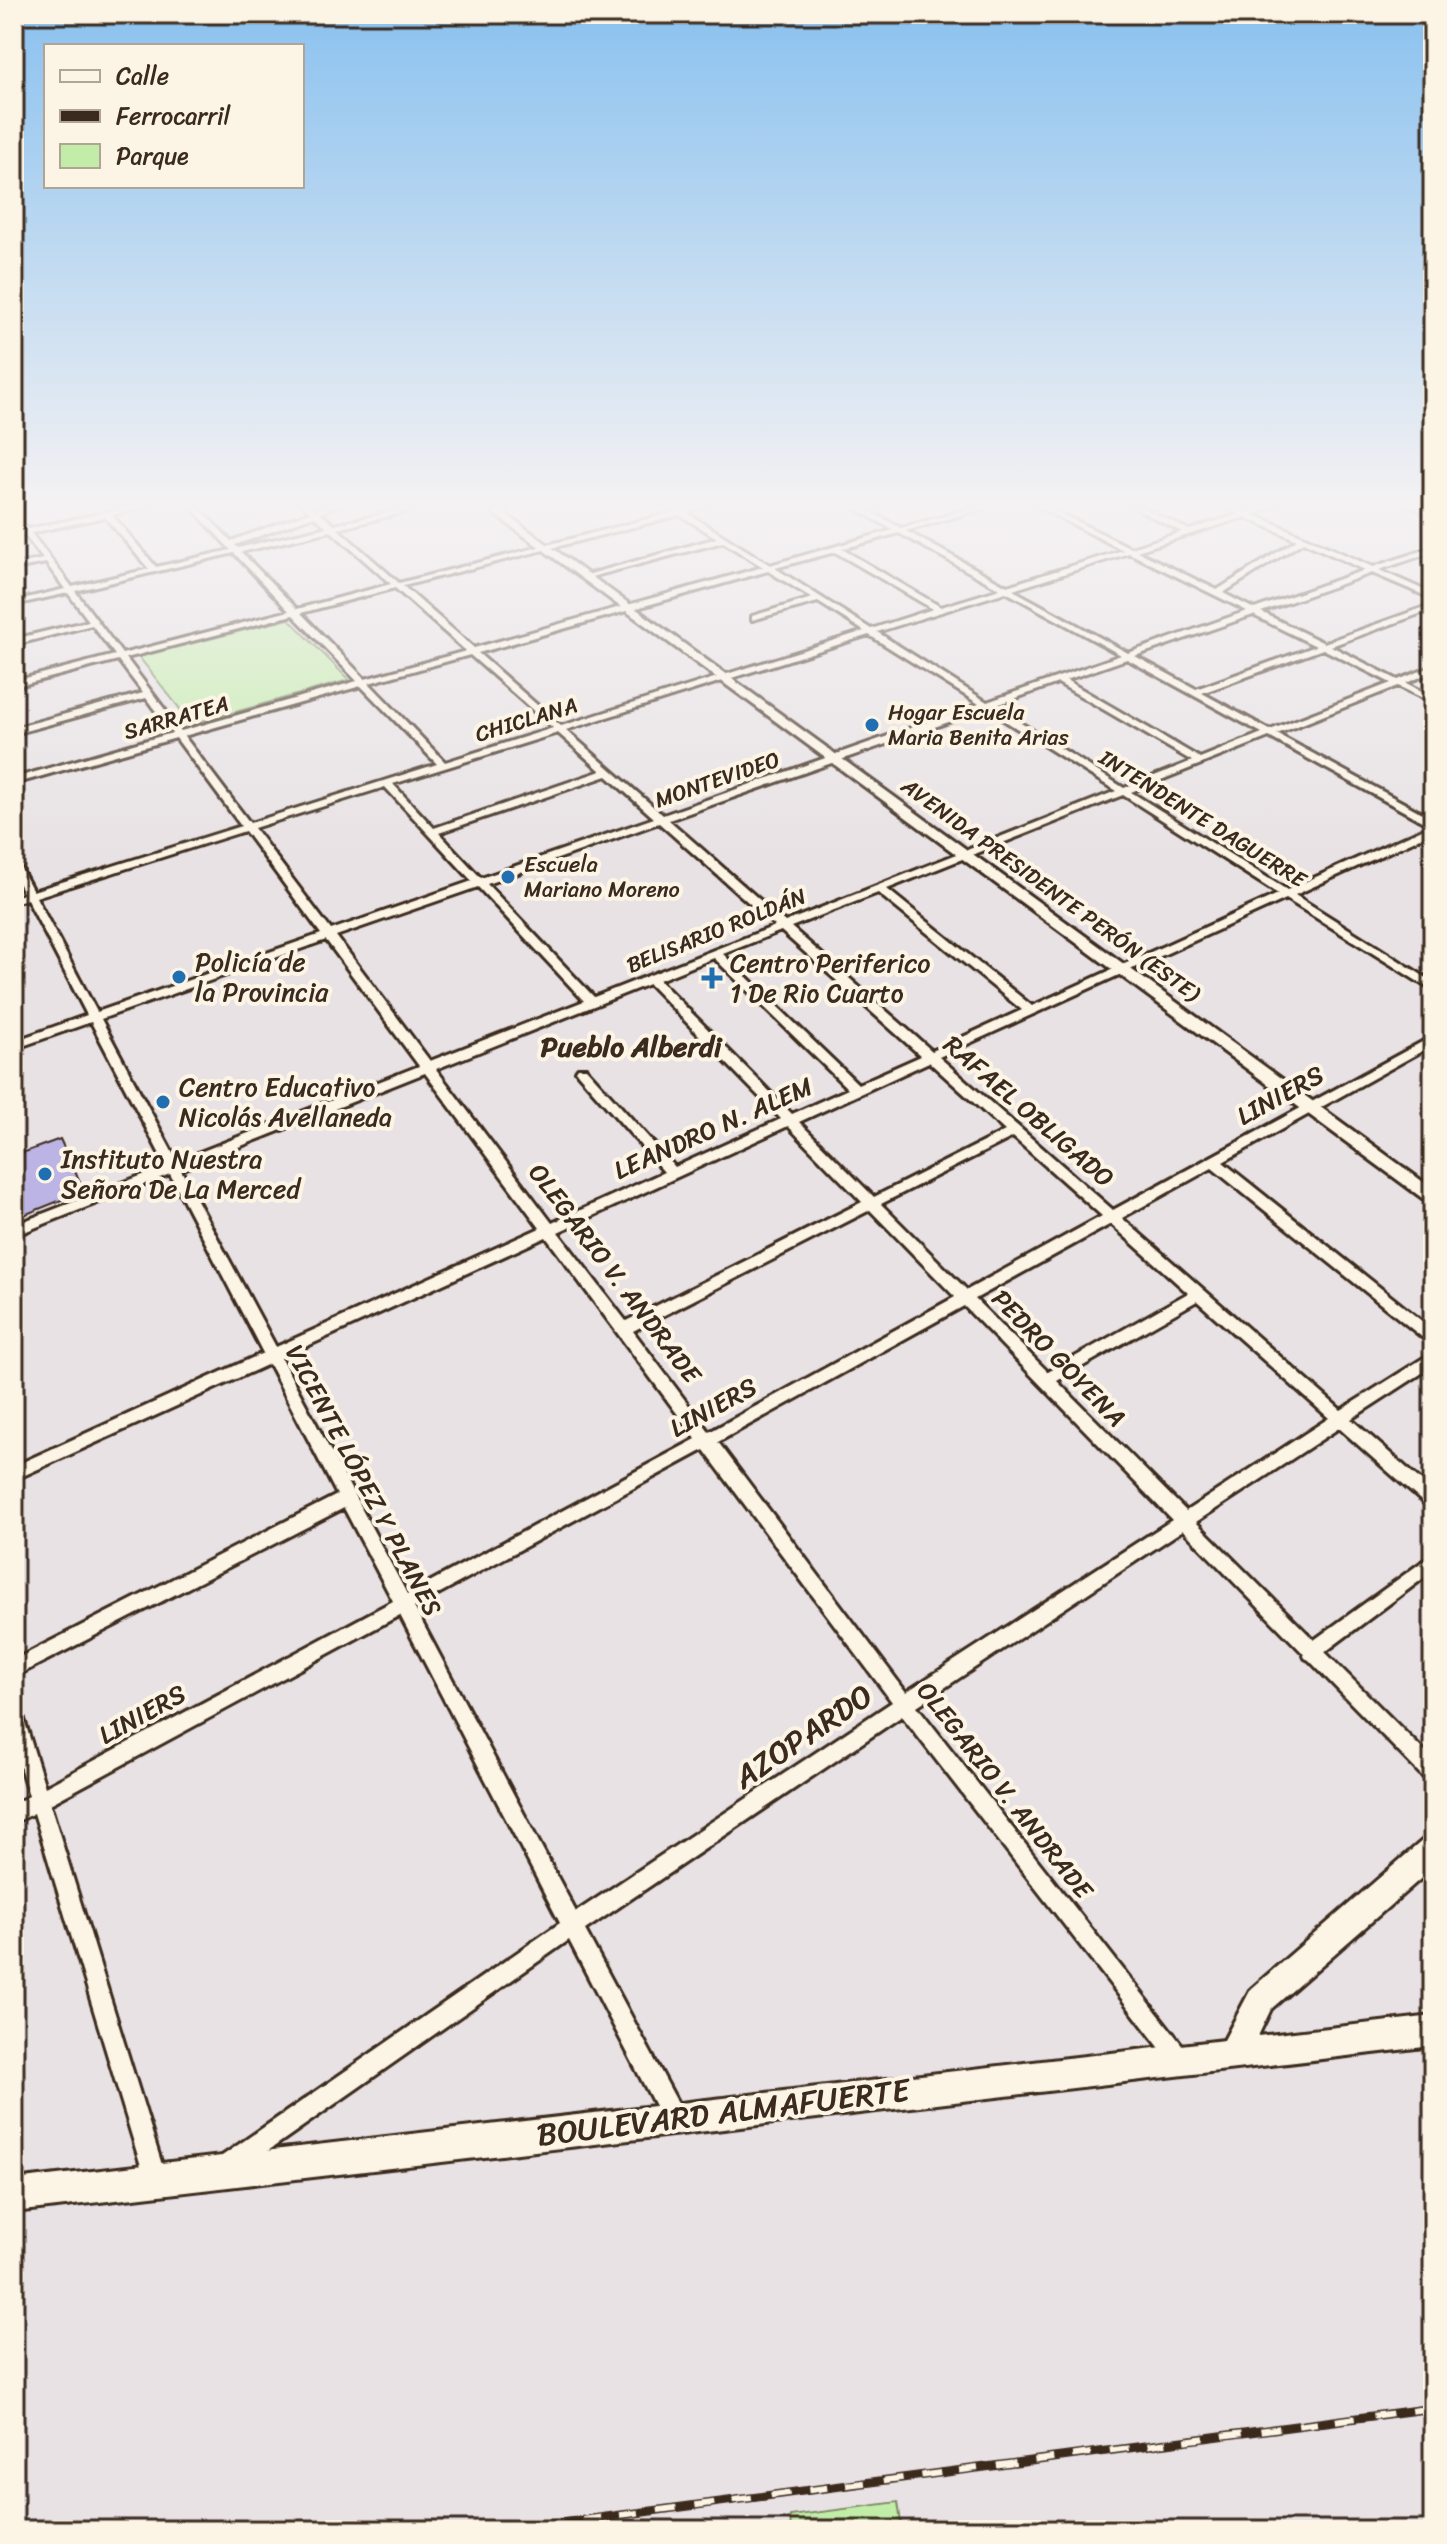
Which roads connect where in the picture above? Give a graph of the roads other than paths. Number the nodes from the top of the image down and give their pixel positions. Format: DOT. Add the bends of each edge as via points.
graph roads {
  1 [pos="96,622"];
  2 [pos="93,623"];
  3 [pos="251,623"];
  4 [pos="308,623"];
  5 [pos="441,623"];
  6 [pos="576,623"];
  7 [pos="649,623"];
  8 [pos="856,623"];
  9 [pos="900,623"];
  10 [pos="1068,623"];
  11 [pos="1224,623"];
  12 [pos="1277,623"];
  13 [pos="1386,623"];
  14 [pos="871,632"];
  15 [pos="14,642"];
  16 [pos="1323,645"];
  17 [pos="473,651"];
  18 [pos="122,656"];
  19 [pos="1128,656"];
  20 [pos="1433,669"];
  21 [pos="724,679"];
  22 [pos="1059,680"];
  23 [pos="365,681"];
  24 [pos="1398,683"];
  25 [pos="14,684"];
  26 [pos="1194,693"];
  27 [pos="150,694"];
  28 [pos="1433,700"];
  29 [pos="987,705"];
  30 [pos="561,729"];
  31 [pos="14,731"];
  32 [pos="181,734"];
  33 [pos="1268,734"];
  34 [pos="834,759"];
  35 [pos="1199,761"];
  36 [pos="444,766"];
  37 [pos="609,772"];
  38 [pos="14,781"];
  39 [pos="387,784"];
  40 [pos="1123,791"];
  41 [pos="662,819"];
  42 [pos="1433,826"];
  43 [pos="249,827"];
  44 [pos="432,832"];
  45 [pos="965,855"];
  46 [pos="14,865"];
  47 [pos="481,883"];
  48 [pos="879,888"];
  49 [pos="1287,895"];
  50 [pos="22,898"];
  51 [pos="782,925"];
  52 [pos="329,936"];
  53 [pos="714,952"];
  54 [pos="1119,971"];
  55 [pos="650,978"];
  56 [pos="1433,987"];
  57 [pos="591,1001"];
  58 [pos="1031,1011"];
  59 [pos="94,1017"];
  60 [pos="1433,1040"];
  61 [pos="14,1045"];
  62 [pos="931,1056"];
  63 [pos="428,1067"];
  64 [pos="582,1071"];
  65 [pos="857,1090"];
  66 [pos="1308,1108"];
  67 [pos="790,1120"];
  68 [pos="1015,1131"];
  69 [pos="1214,1162"];
  70 [pos="175,1167"];
  71 [pos="673,1173"];
  72 [pos="1433,1199"];
  73 [pos="871,1203"];
  74 [pos="1112,1217"];
  75 [pos="549,1229"];
  76 [pos="14,1231"];
  77 [pos="1198,1294"];
  78 [pos="964,1299"];
  79 [pos="625,1328"];
  80 [pos="1433,1338"];
  81 [pos="272,1356"];
  82 [pos="1433,1358"];
  83 [pos="1045,1381"];
  84 [pos="1340,1419"];
  85 [pos="708,1440"];
  86 [pos="14,1473"];
  87 [pos="347,1498"];
  88 [pos="1433,1501"];
  89 [pos="1182,1520"];
  90 [pos="1433,1561"];
  91 [pos="401,1602"];
  92 [pos="1311,1652"];
  93 [pos="14,1669"];
  94 [pos="904,1704"];
  95 [pos="14,1716"];
  96 [pos="1433,1773"];
  97 [pos="40,1800"];
  98 [pos="14,1814"];
  99 [pos="1433,1850"];
  100 [pos="573,1926"];
  101 [pos="1433,2031"];
  102 [pos="1233,2053"];
  103 [pos="1180,2058"];
  104 [pos="673,2117"];
  105 [pos="213,2175"];
  106 [pos="156,2181"];
  107 [pos="14,2196"];
  1 -- 18 [label="street, OLEGARIO V. ANDRADE"];
  2 -- 15 [label="street"];
  3 -- 18 [label="street"];
  4 -- 23 [label="street"];
  5 -- 17 [label="street, RAFAEL OBLIGADO"];
  6 -- 17 [label="street, SARRATEA"];
  7 -- 21 [label="main road, AVENIDA PRESIDENTE PERÓN (ESTE)"];
  8 -- 14 [label="street, INTENDENTE DAGUERRE"];
  9 -- 14 [label="street, CHICLANA"];
  10 -- 19 [label="street"];
  11 -- 19 [label="street, MONTEVIDEO"];
  12 -- 16 [label="street"];
  13 -- 16 [label="street"];
  14 -- 21 [label="street, CHICLANA"];
  14 -- 29 [label="street, INTENDENTE DAGUERRE"];
  16 -- 24 [label="street"];
  16 -- 26 [label="street"];
  17 -- 23 [label="street, SARRATEA"];
  17 -- 30 [label="street, RAFAEL OBLIGADO"];
  18 -- 25 [label="street"];
  18 -- 27 [label="street, OLEGARIO V. ANDRADE"];
  19 -- 22 [label="street, MONTEVIDEO"];
  19 -- 26 [label="street"];
  20 -- 24 [label="street, BELISARIO ROLDÁN"];
  21 -- 30 [label="street, CHICLANA"];
  21 -- 34 [label="main road, AVENIDA PRESIDENTE PERÓN (ESTE)"];
  22 -- 29 [label="street, MONTEVIDEO"];
  22 -- 35 [label="street"];
  23 -- 32 [label="street, SARRATEA"];
  23 -- 36 [label="street"];
  24 -- 28 [label="street"];
  24 -- 33 [label="street, BELISARIO ROLDÁN"];
  26 -- 33 [label="street"];
  27 -- 31 [label="street"];
  27 -- 32 [label="street, OLEGARIO V. ANDRADE"];
  29 -- 34 [label="street, MONTEVIDEO"];
  29 -- 40 [label="street, INTENDENTE DAGUERRE"];
  30 -- 36 [label="street, CHICLANA"];
  30 -- 37 [label="street, RAFAEL OBLIGADO"];
  32 -- 38 [label="street, SARRATEA"];
  32 -- 43 [label="street, OLEGARIO V. ANDRADE"];
  33 -- 35 [label="street, BELISARIO ROLDÁN"];
  33 -- 42 [label="street"];
  34 -- 41 [label="street, MONTEVIDEO"];
  34 -- 45 [label="main road, AVENIDA PRESIDENTE PERÓN (ESTE)"];
  35 -- 40 [label="street, BELISARIO ROLDÁN"];
  36 -- 39 [label="street, CHICLANA"];
  37 -- 41 [label="street, RAFAEL OBLIGADO"];
  37 -- 44 [label="street"];
  39 -- 43 [label="street, CHICLANA"];
  39 -- 44 [label="street"];
  40 -- 45 [label="street, BELISARIO ROLDÁN"];
  40 -- 49 [label="street, INTENDENTE DAGUERRE"];
  41 -- 47 [label="street, MONTEVIDEO"];
  41 -- 51 [label="street, RAFAEL OBLIGADO"];
  42 -- 49 [label="street, LEANDRO N. ALEM"];
  43 -- 50 [label="street, CHICLANA"];
  43 -- 52 [label="street, OLEGARIO V. ANDRADE"];
  44 -- 47 [label="street"];
  45 -- 48 [label="street, BELISARIO ROLDÁN"];
  45 -- 54 [label="main road, AVENIDA PRESIDENTE PERÓN (ESTE)"];
  46 -- 50 [label="street, VICENTE LÓPEZ Y PLANES"];
  47 -- 52 [label="street, MONTEVIDEO"];
  47 -- 57 [label="street"];
  48 -- 51 [label="street, BELISARIO ROLDÁN"];
  48 -- 58 [label="street"];
  49 -- 54 [label="street, LEANDRO N. ALEM"];
  49 -- 56 [label="street, INTENDENTE DAGUERRE"];
  50 -- 59 [label="street, VICENTE LÓPEZ Y PLANES"];
  51 -- 53 [label="street, BELISARIO ROLDÁN"];
  51 -- 62 [label="street, RAFAEL OBLIGADO"];
  52 -- 59 [label="street, MONTEVIDEO"];
  52 -- 63 [label="street, OLEGARIO V. ANDRADE"];
  53 -- 55 [label="street, BELISARIO ROLDÁN"];
  53 -- 65 [label="street"];
  54 -- 58 [label="street, LEANDRO N. ALEM"];
  54 -- 66 [label="main road, AVENIDA PRESIDENTE PERÓN (ESTE)"];
  55 -- 57 [label="street, BELISARIO ROLDÁN"];
  55 -- 67 [label="street, PEDRO GOYENA"];
  57 -- 63 [label="street, BELISARIO ROLDÁN"];
  58 -- 62 [label="street, LEANDRO N. ALEM"];
  59 -- 61 [label="street, MONTEVIDEO"];
  59 -- 70 [label="street, VICENTE LÓPEZ Y PLANES"];
  60 -- 66 [label="street, LINIERS"];
  62 -- 65 [label="street, LEANDRO N. ALEM"];
  62 -- 68 [label="street, RAFAEL OBLIGADO"];
  63 -- 70 [label="street, BELISARIO ROLDÁN"];
  63 -- 75 [label="street, OLEGARIO V. ANDRADE"];
  64 -- 71 [label="street"];
  65 -- 67 [label="street, LEANDRO N. ALEM"];
  66 -- 69 [label="street, LINIERS"];
  66 -- 72 [label="main road, AVENIDA PRESIDENTE PERÓN (ESTE)"];
  67 -- 71 [label="street, LEANDRO N. ALEM"];
  67 -- 73 [label="street, PEDRO GOYENA"];
  68 -- 73 [label="street"];
  68 -- 74 [label="street, RAFAEL OBLIGADO"];
  69 -- 74 [label="street, LINIERS"];
  69 -- 80 [label="street"];
  70 -- 76 [label="street, BELISARIO ROLDÁN"];
  70 -- 81 [label="street, VICENTE LÓPEZ Y PLANES"];
  71 -- 75 [label="street, LEANDRO N. ALEM"];
  73 -- 78 [label="street, PEDRO GOYENA"];
  73 -- 79 [label="street"];
  74 -- 77 [label="street, RAFAEL OBLIGADO"];
  74 -- 78 [label="street, LINIERS"];
  75 -- 79 [label="street, OLEGARIO V. ANDRADE"];
  75 -- 81 [label="street, LEANDRO N. ALEM"];
  77 -- 83 [label="street"];
  77 -- 84 [label="street, RAFAEL OBLIGADO"];
  78 -- 83 [label="street, PEDRO GOYENA"];
  78 -- 85 [label="street, LINIERS"];
  79 -- 85 [label="street, OLEGARIO V. ANDRADE"];
  81 -- 86 [label="street, LEANDRO N. ALEM"];
  81 -- 87 [label="street, VICENTE LÓPEZ Y PLANES"];
  82 -- 84 [label="street, AZOPARDO"];
  83 -- 89 [label="street, PEDRO GOYENA"];
  84 -- 88 [label="street, RAFAEL OBLIGADO"];
  84 -- 89 [label="street, AZOPARDO"];
  85 -- 91 [label="street, LINIERS"];
  85 -- 94 [label="street, OLEGARIO V. ANDRADE"];
  87 -- 91 [label="street, VICENTE LÓPEZ Y PLANES"];
  87 -- 93 [label="street"];
  89 -- 92 [label="street, PEDRO GOYENA"];
  89 -- 94 [label="street, AZOPARDO"];
  90 -- 92 [label="street"];
  91 -- 97 [label="street, LINIERS"];
  91 -- 100 [label="street, VICENTE LÓPEZ Y PLANES"];
  92 -- 96 [label="street, PEDRO GOYENA"];
  94 -- 100 [label="street, AZOPARDO"];
  94 -- 103 [label="street, OLEGARIO V. ANDRADE"];
  95 -- 97 [label="street"];
  97 -- 98 [label="street, LINIERS"];
  97 -- 106 [label="street"];
  99 -- 102 [label="main road" via="1261,1999"];
  100 -- 104 [label="street, VICENTE LÓPEZ Y PLANES"];
  100 -- 105 [label="street, AZOPARDO"];
  101 -- 102 [label="main road, BOULEVARD ALMAFUERTE"];
  102 -- 103 [label="main road, BOULEVARD ALMAFUERTE"];
  103 -- 104 [label="main road, BOULEVARD ALMAFUERTE"];
  104 -- 105 [label="main road, BOULEVARD ALMAFUERTE"];
  105 -- 106 [label="main road, BOULEVARD ALMAFUERTE"];
  106 -- 107 [label="main road, BOULEVARD ALMAFUERTE"];
}
